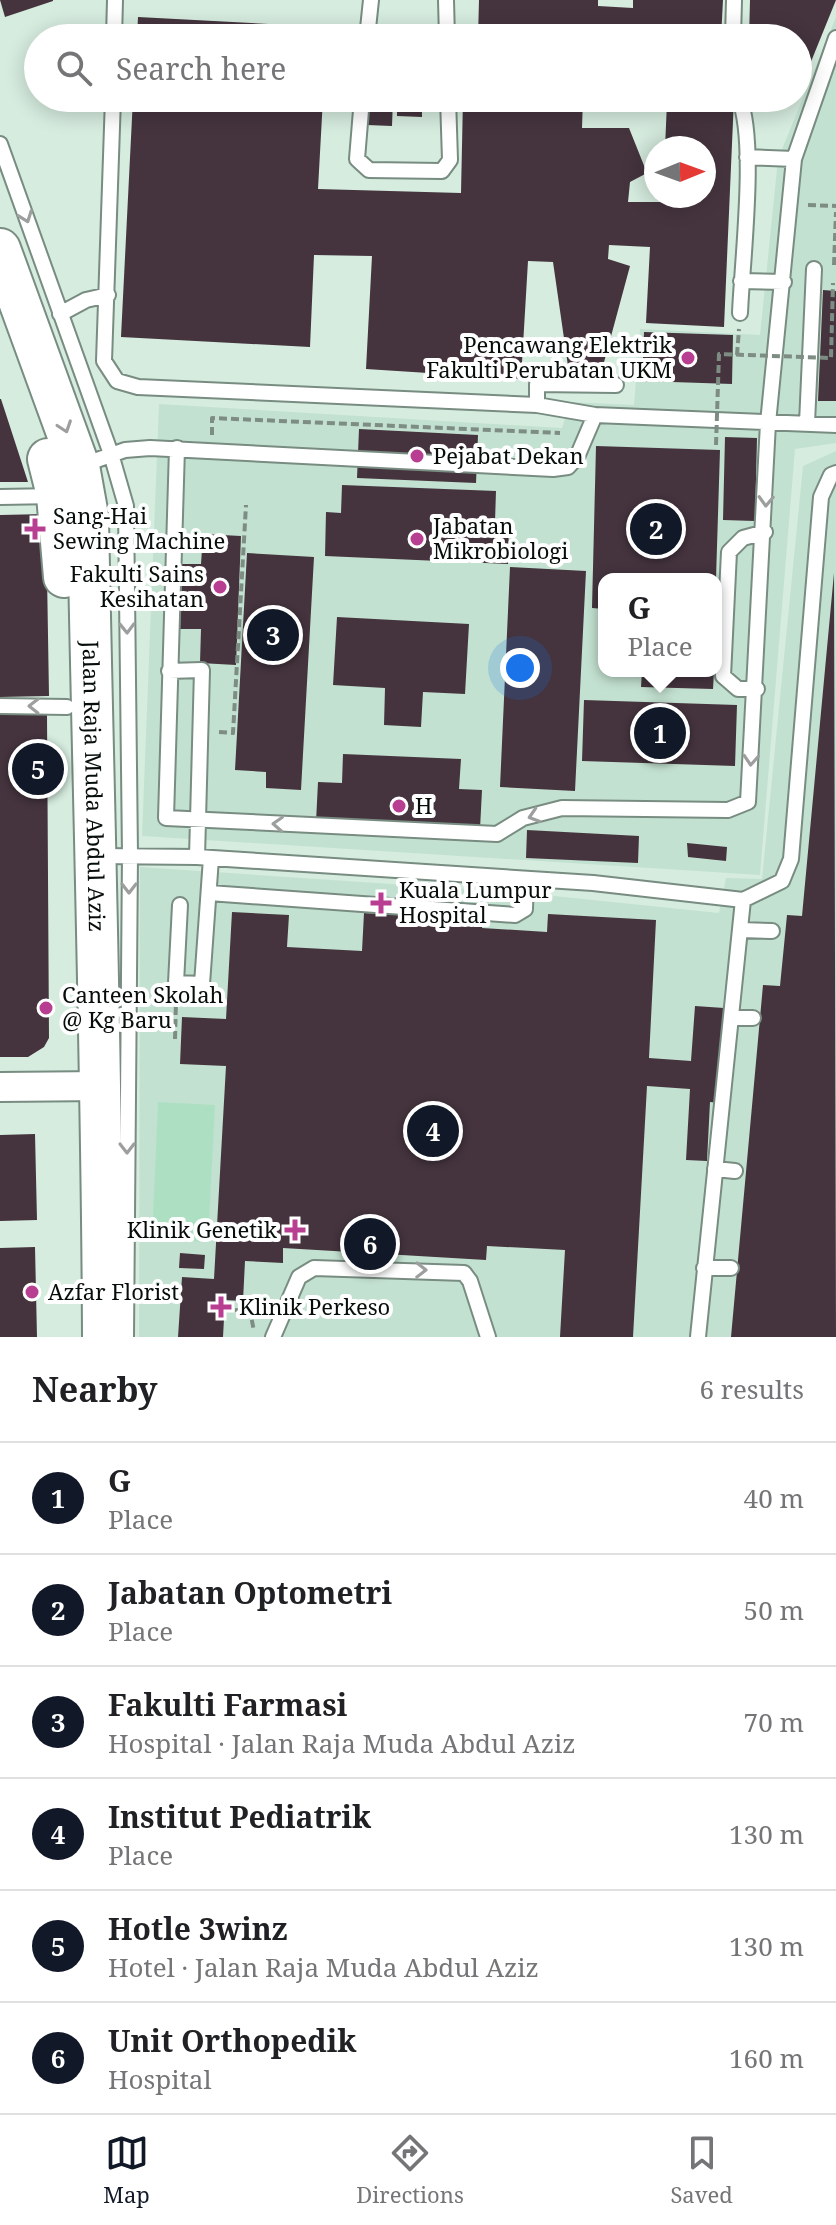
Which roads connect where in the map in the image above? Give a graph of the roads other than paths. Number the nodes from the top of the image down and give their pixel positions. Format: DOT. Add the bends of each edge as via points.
graph roads {
  1 [pos="115,0"];
  2 [pos="371,0"];
  3 [pos="446,0"];
  4 [pos="734,0"];
  5 [pos="114,24"];
  6 [pos="368,24"];
  7 [pos="447,24"];
  8 [pos="733,24"];
  9 [pos="836,38"];
  10 [pos="812,107"];
  11 [pos="113,112"];
  12 [pos="361,112"];
  13 [pos="448,112"];
  14 [pos="745,112"];
  15 [pos="810,112"];
  16 [pos="0,144"];
  17 [pos="747,157"];
  18 [pos="794,159"];
  19 [pos="0,249"];
  20 [pos="814,269"];
  21 [pos="741,281"];
  22 [pos="784,282"];
  23 [pos="108,295"];
  24 [pos="740,313"];
  25 [pos="60,314"];
  26 [pos="0,320"];
  27 [pos="616,385"];
  28 [pos="537,405"];
  29 [pos="595,415"];
  30 [pos="768,423"];
  31 [pos="807,423"];
  32 [pos="836,425"];
  33 [pos="177,448"];
  34 [pos="82,472"];
  35 [pos="836,473"];
  36 [pos="0,497"];
  37 [pos="765,532"];
  38 [pos="169,671"];
  39 [pos="757,689"];
  40 [pos="0,706"];
  41 [pos="67,707"];
  42 [pos="198,820"];
  43 [pos="112,855"];
  44 [pos="204,858"];
  45 [pos="526,879"];
  46 [pos="209,893"];
  47 [pos="743,900"];
  48 [pos="180,905"];
  49 [pos="740,930"];
  50 [pos="772,931"];
  51 [pos="731,1018"];
  52 [pos="753,1018"];
  53 [pos="88,1086"];
  54 [pos="0,1087"];
  55 [pos="715,1169"];
  56 [pos="735,1171"];
  57 [pos="704,1268"];
  58 [pos="731,1268"];
  59 [pos="80,1337"];
  60 [pos="103,1337"];
  61 [pos="126,1337"];
  62 [pos="273,1337"];
  63 [pos="488,1337"];
  64 [pos="698,1337"];
  1 -- 5 [label="lane"];
  2 -- 6 [label="lane"];
  3 -- 7 [label="lane"];
  4 -- 8 [label="lane"];
  9 -- 10 [label="lane"];
  11 -- 23 [label="lane"];
  12 -- 13 [label="lane" via="361,166 442,171 450,160"];
  14 -- 17 [label="lane"];
  15 -- 18 [label="lane"];
  16 -- 25 [label="lane, one-way"];
  17 -- 18 [label="lane"];
  17 -- 21 [label="lane"];
  18 -- 22 [label="lane"];
  19 -- 34 [label="main road, Jalan Raja Muda Abdul Aziz, one-way"];
  20 -- 31 [label="lane"];
  21 -- 22 [label="lane"];
  21 -- 24 [label="lane"];
  22 -- 30 [label="lane"];
  23 -- 25 [label="lane"];
  23 -- 28 [label="lane" via="104,361 117,381 127,384"];
  25 -- 34 [label="lane"];
  26 -- 34 [label="main road, Jalan Raja Muda Abdul Aziz" via="54,477"];
  27 -- 28 [label="lane" via="537,384"];
  28 -- 29 [label="lane"];
  29 -- 30 [label="lane"];
  29 -- 33 [label="lane" via="577,457 568,467 553,469"];
  30 -- 31 [label="lane"];
  30 -- 37 [label="lane, one-way"];
  31 -- 32 [label="lane"];
  33 -- 34 [label="lane"];
  33 -- 38 [label="lane"];
  34 -- 36 [label="lane"];
  34 -- 41 [label="main road, Jalan Raja Muda Abdul Aziz" via="63,546"];
  34 -- 43 [label="main road, Jalan Raja Muda Abdul Aziz, one-way"];
  35 -- 47 [label="lane" via="821,497 791,859 782,881"];
  37 -- 39 [label="lane"];
  37 -- 39 [label="lane" via="743,538 729,552 723,676 738,689"];
  38 -- 42 [label="lane" via="166,818"];
  38 -- 42 [label="lane" via="202,670"];
  39 -- 42 [label="lane, one-way" via="748,802 728,810 562,808 523,818 497,834"];
  41 -- 40 [label="lane, one-way"];
  41 -- 53 [label="main road, Jalan Raja Muda Abdul Aziz"];
  42 -- 44 [label="lane"];
  43 -- 44 [label="lane"];
  43 -- 53 [label="main road, Jalan Raja Muda Abdul Aziz"];
  43 -- 61 [label="lane, one-way"];
  44 -- 45 [label="lane"];
  44 -- 46 [label="lane"];
  45 -- 46 [label="lane" via="525,909 515,915"];
  45 -- 47 [label="lane"];
  46 -- 48 [label="lane" via="202,984 176,983"];
  47 -- 49 [label="lane"];
  49 -- 50 [label="lane"];
  49 -- 51 [label="lane"];
  51 -- 52 [label="lane"];
  51 -- 55 [label="lane"];
  53 -- 54 [label="street"];
  53 -- 59 [label="main road, Jalan Raja Muda Abdul Aziz"];
  53 -- 60 [label="main road, Jalan Raja Muda Abdul Aziz"];
  55 -- 56 [label="lane"];
  55 -- 57 [label="lane"];
  57 -- 58 [label="lane"];
  57 -- 64 [label="lane"];
  62 -- 63 [label="lane, one-way" via="299,1277 314,1268 464,1273"];
}
